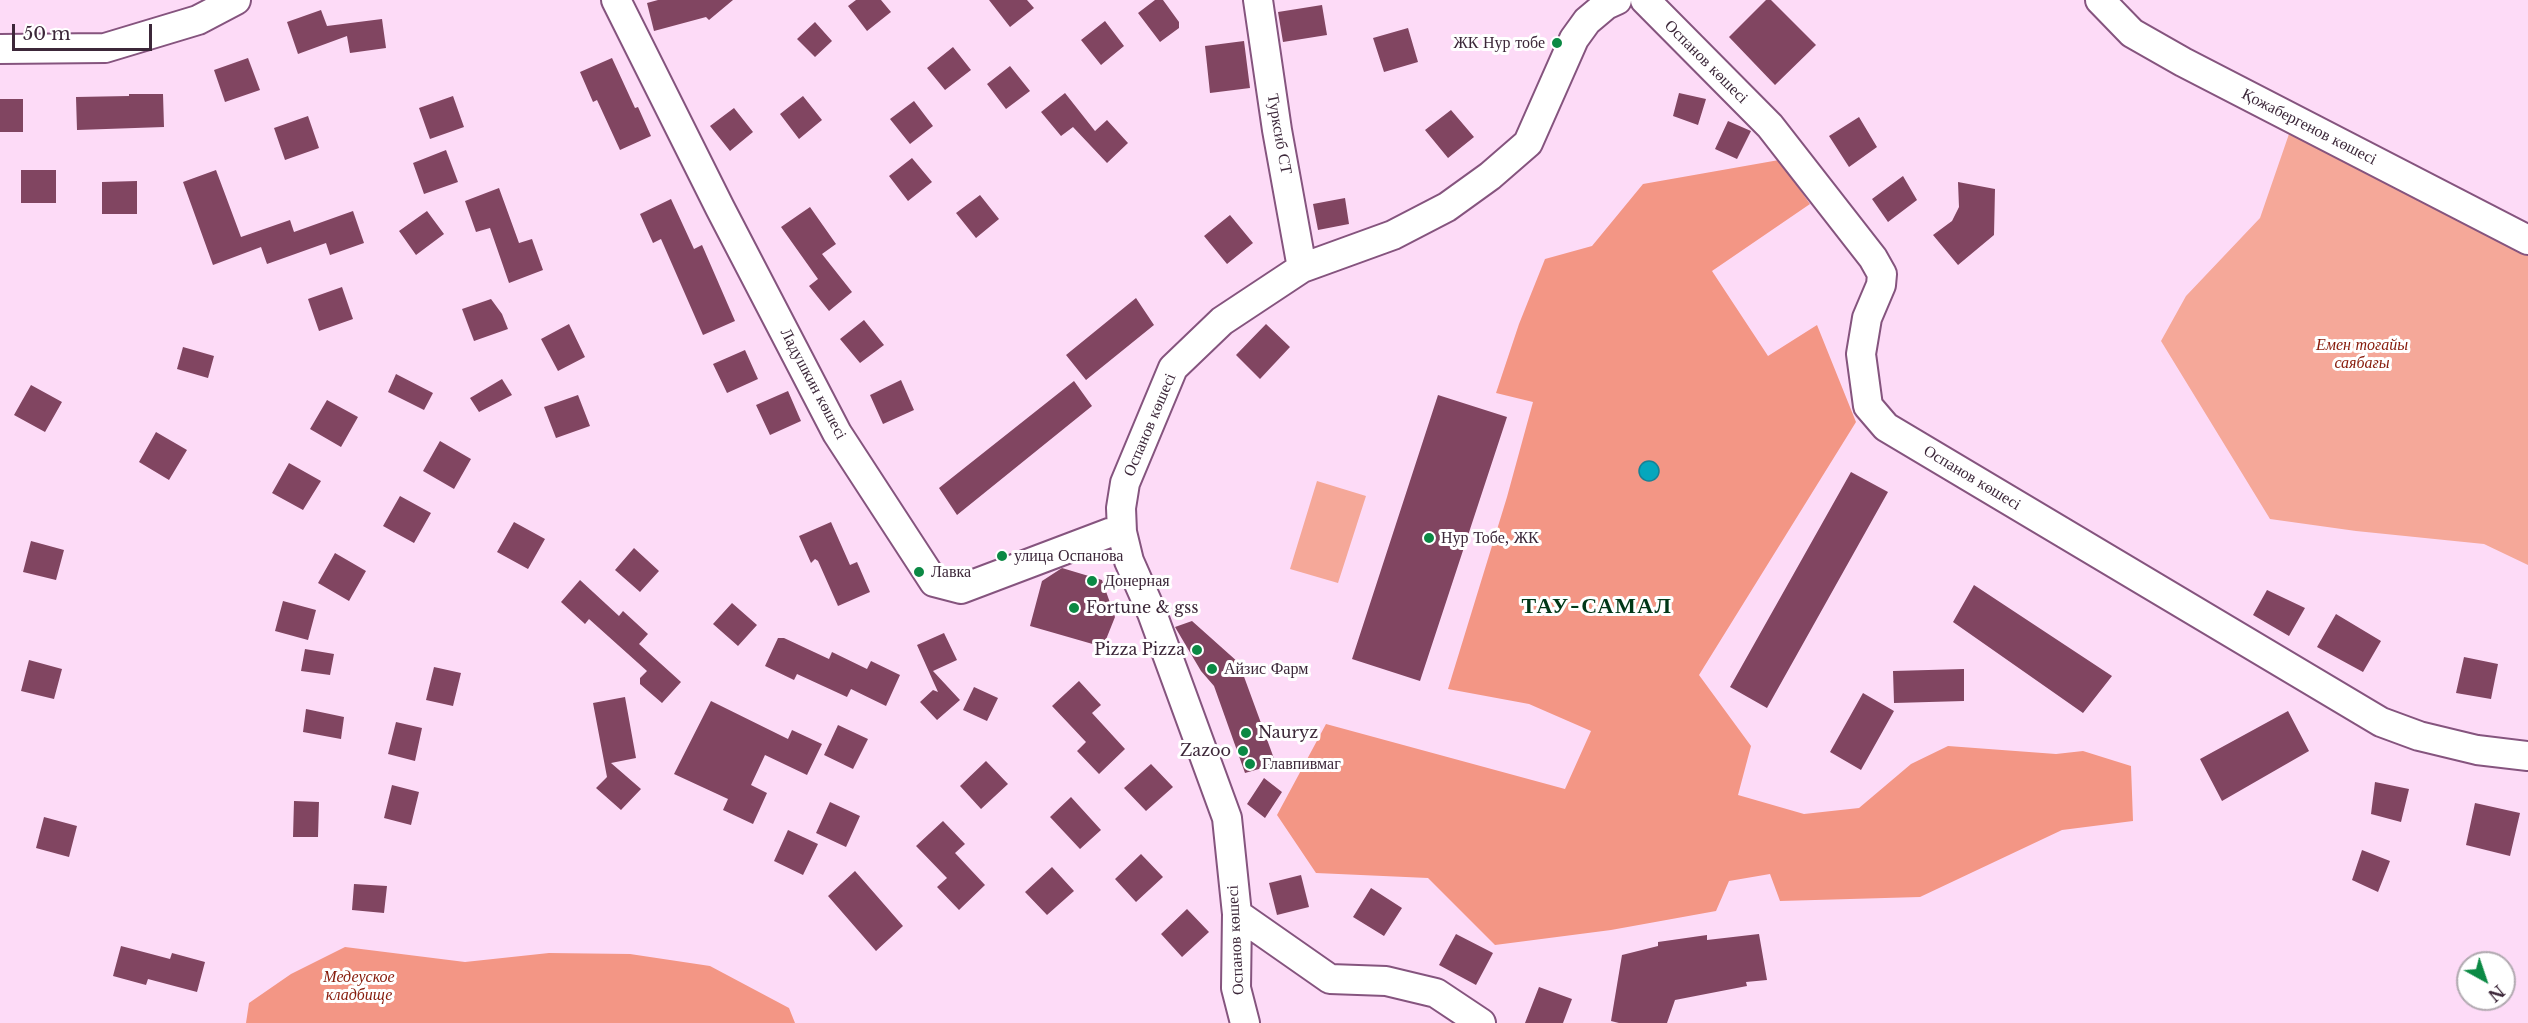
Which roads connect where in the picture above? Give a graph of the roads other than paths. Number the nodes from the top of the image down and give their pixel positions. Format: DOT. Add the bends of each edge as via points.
graph roads {
  1 [pos="236,0"];
  2 [pos="616,0"];
  3 [pos="1258,0"];
  4 [pos="1617,0"];
  5 [pos="1645,0"];
  6 [pos="2100,0"];
  7 [pos="0,49"];
  8 [pos="2528,240"];
  9 [pos="1302,268"];
  10 [pos="1122,532"];
  11 [pos="2528,756"];
  12 [pos="1237,914"];
  13 [pos="1245,1023"];
  14 [pos="1481,1023"];
  1 -- 7 [label="street" via="198,20 105,48"];
  2 -- 10 [label="street, Ладушкин көшесі" via="837,433 934,582 961,589 1109,533"];
  3 -- 9 [label="street, Турксиб СТ"];
  4 -- 9 [label="street, Оспанов көшесі" via="1587,21 1574,39 1528,143 1490,176 1447,207 1393,235"];
  5 -- 11 [label="street, Оспанов көшесі" via="1770,126 1873,258 1882,274 1881,285 1867,318 1861,354 1868,406 1886,428 2381,722 2477,750"];
  6 -- 8 [label="street, Қожабергенов көшесі" via="2132,33 2173,56"];
  9 -- 10 [label="street, Оспанов көшесі" via="1222,321 1173,368 1125,483"];
  10 -- 12 [label="street, Оспанов көшесі" via="1129,561 1227,818"];
  12 -- 13 [label="street, Оспанов көшесі" via="1236,988"];
  12 -- 14 [label="street" via="1330,980 1386,981 1436,993"];
}
